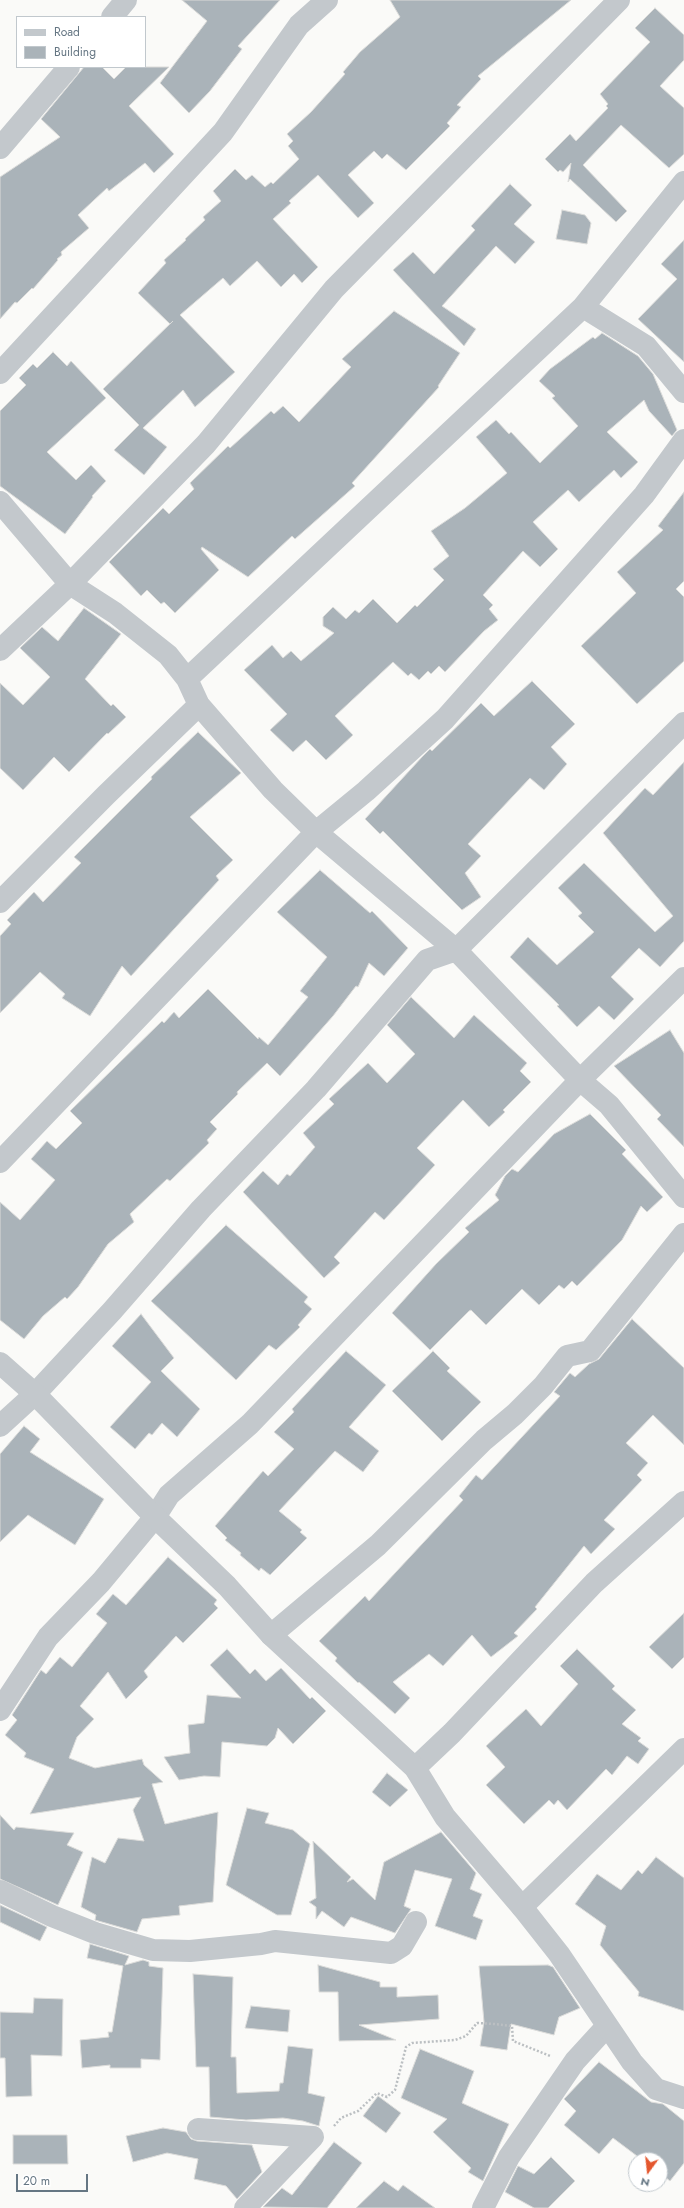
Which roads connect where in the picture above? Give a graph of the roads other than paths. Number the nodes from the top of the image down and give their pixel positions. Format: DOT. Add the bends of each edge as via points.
graph roads {
  1 [pos="126,0"];
  2 [pos="327,0"];
  3 [pos="619,0"];
  4 [pos="113,16"];
  5 [pos="68,68"];
  6 [pos="0,148"];
  7 [pos="684,182"];
  8 [pos="583,306"];
  9 [pos="0,372"];
  10 [pos="684,392"];
  11 [pos="684,440"];
  12 [pos="0,502"];
  13 [pos="70,584"];
  14 [pos="0,650"];
  15 [pos="187,679"];
  16 [pos="200,706"];
  17 [pos="684,723"];
  18 [pos="316,832"];
  19 [pos="0,902"];
  20 [pos="456,950"];
  21 [pos="684,978"];
  22 [pos="580,1080"];
  23 [pos="0,1162"];
  24 [pos="684,1197"];
  25 [pos="684,1234"];
  26 [pos="0,1363"];
  27 [pos="35,1394"];
  28 [pos="0,1426"];
  29 [pos="684,1502"];
  30 [pos="155,1517"];
  31 [pos="271,1635"];
  32 [pos="0,1710"];
  33 [pos="684,1749"];
  34 [pos="416,1768"];
  35 [pos="0,1890"];
  36 [pos="522,1907"];
  37 [pos="416,1922"];
  38 [pos="607,2026"];
  39 [pos="684,2098"];
  40 [pos="198,2129"];
  41 [pos="245,2208"];
  42 [pos="483,2208"];
  1 -- 4 [label="street"];
  2 -- 9 [label="street" via="299,25 223,132"];
  3 -- 13 [label="street" via="334,289 206,444"];
  5 -- 6 [label="street"];
  7 -- 8 [label="street"];
  8 -- 10 [label="street" via="646,346"];
  8 -- 15 [label="street"];
  11 -- 18 [label="street" via="644,495 445,719 366,791"];
  12 -- 13 [label="street"];
  13 -- 14 [label="street"];
  13 -- 15 [label="street" via="115,613 168,655"];
  15 -- 16 [label="street"];
  16 -- 18 [label="street" via="274,790"];
  16 -- 19 [label="street" via="106,794"];
  17 -- 20 [label="street"];
  18 -- 20 [label="street"];
  18 -- 23 [label="street"];
  20 -- 22 [label="street"];
  20 -- 27 [label="street" via="426,960 316,1089 200,1209 112,1312"];
  21 -- 22 [label="street"];
  22 -- 24 [label="street" via="609,1105"];
  22 -- 30 [label="street" via="250,1424 169,1495"];
  25 -- 31 [label="street" via="590,1351 568,1356 544,1386 484,1440 378,1544"];
  26 -- 27 [label="street"];
  27 -- 28 [label="street"];
  27 -- 30 [label="street"];
  29 -- 34 [label="street" via="594,1583"];
  30 -- 31 [label="street" via="227,1586"];
  30 -- 32 [label="street" via="101,1582 48,1637"];
  31 -- 34 [label="street"];
  33 -- 36 [label="street"];
  34 -- 36 [label="street" via="445,1816"];
  35 -- 37 [label="street" via="52,1916 95,1933 153,1950 197,1950 275,1941 391,1953 402,1946"];
  36 -- 38 [label="street" via="559,1954"];
  38 -- 39 [label="street" via="632,2062 656,2089"];
  38 -- 42 [label="street" via="575,2061 509,2157"];
  40 -- 41 [label="street" via="313,2137"];
}
